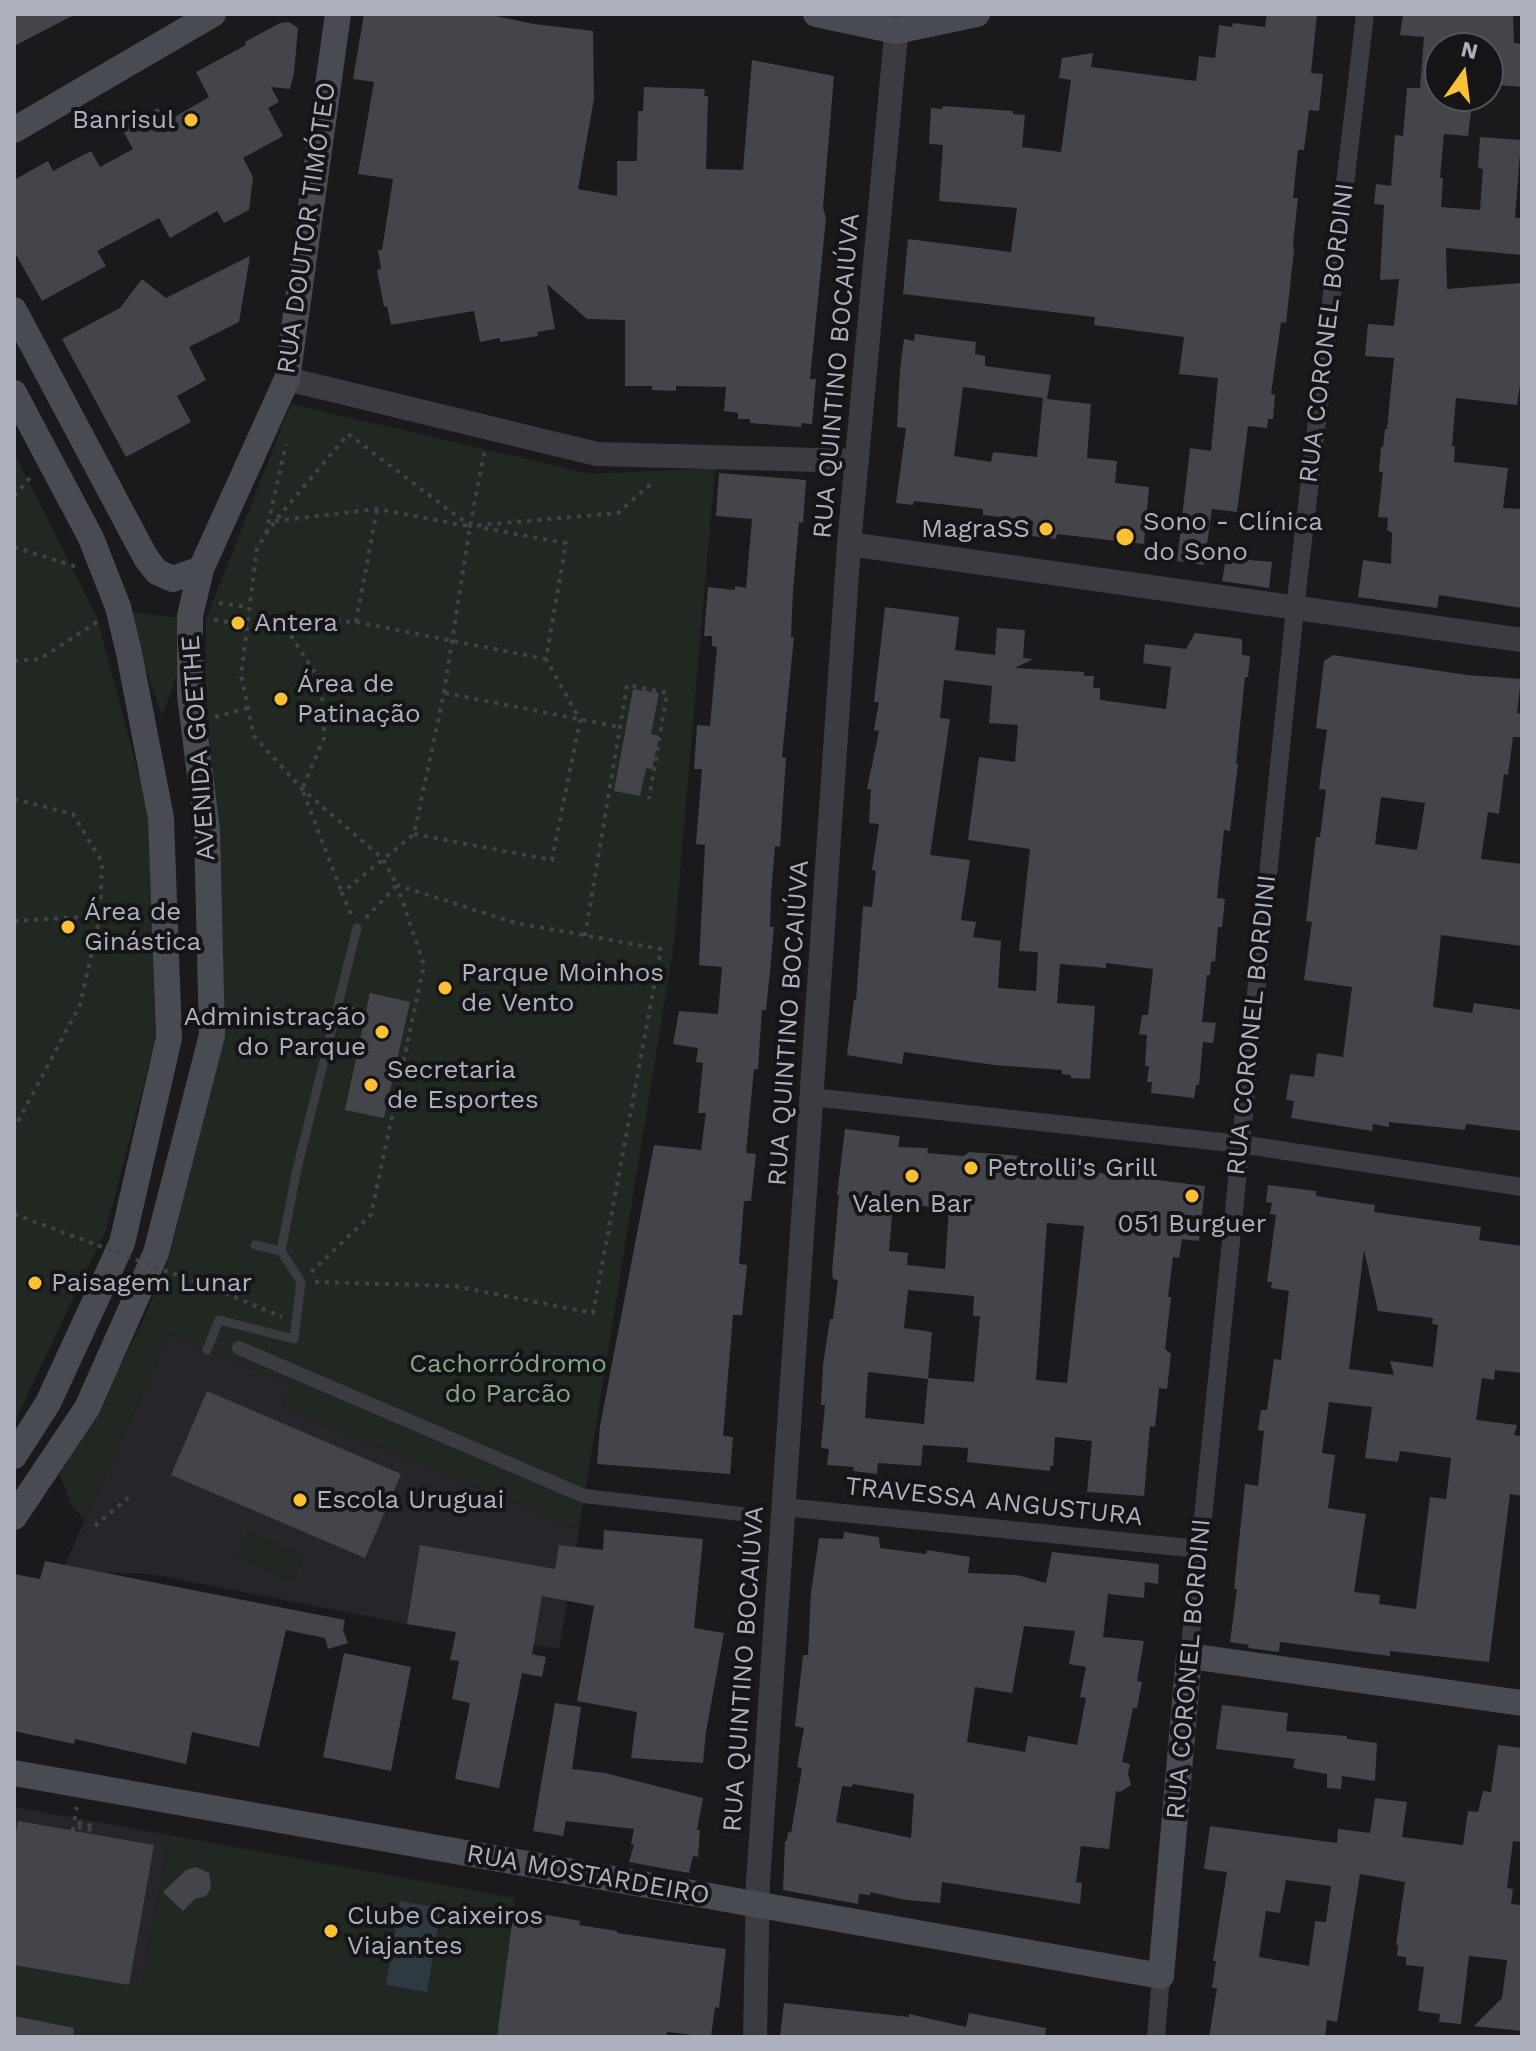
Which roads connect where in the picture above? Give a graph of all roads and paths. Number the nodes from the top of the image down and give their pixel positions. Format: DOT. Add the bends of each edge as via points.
graph roads {
  1 [pos="213,14"];
  2 [pos="338,14"];
  3 [pos="816,14"];
  4 [pos="977,14"];
  5 [pos="1365,14"];
  6 [pos="897,22"];
  7 [pos="14,130"];
  8 [pos="14,310"];
  9 [pos="287,379"];
  10 [pos="14,393"];
  11 [pos="489,429"];
  12 [pos="288,437"];
  13 [pos="683,455"];
  14 [pos="857,461"];
  15 [pos="377,509"];
  16 [pos="275,521"];
  17 [pos="470,526"];
  18 [pos="266,535"];
  19 [pos="849,544"];
  20 [pos="14,547"];
  21 [pos="201,569"];
  22 [pos="106,576"];
  23 [pos="219,603"];
  24 [pos="118,607"];
  25 [pos="249,607"];
  26 [pos="1295,608"];
  27 [pos="213,620"];
  28 [pos="356,622"];
  29 [pos="247,624"];
  30 [pos="288,631"];
  31 [pos="452,640"];
  32 [pos="1522,640"];
  33 [pos="546,659"];
  34 [pos="14,661"];
  35 [pos="444,693"];
  36 [pos="248,708"];
  37 [pos="580,720"];
  38 [pos="193,723"];
  39 [pos="619,727"];
  40 [pos="302,789"];
  41 [pos="14,799"];
  42 [pos="649,799"];
  43 [pos="414,834"];
  44 [pos="382,858"];
  45 [pos="397,885"];
  46 [pos="342,893"];
  47 [pos="100,916"];
  48 [pos="14,921"];
  49 [pos="357,928"];
  50 [pos="585,936"];
  51 [pos="812,1097"];
  52 [pos="14,1129"];
  53 [pos="1240,1144"];
  54 [pos="1522,1187"];
  55 [pos="14,1214"];
  56 [pos="255,1245"];
  57 [pos="281,1251"];
  58 [pos="301,1282"];
  59 [pos="297,1323"];
  60 [pos="239,1348"];
  61 [pos="207,1350"];
  62 [pos="14,1456"];
  63 [pos="129,1497"];
  64 [pos="784,1507"];
  65 [pos="741,1514"];
  66 [pos="14,1517"];
  67 [pos="95,1526"];
  68 [pos="1199,1549"];
  69 [pos="1189,1656"];
  70 [pos="1522,1703"];
  71 [pos="14,1773"];
  72 [pos="81,1785"];
  73 [pos="73,1826"];
  74 [pos="756,1904"];
  75 [pos="1161,1976"];
  76 [pos="755,2037"];
  77 [pos="1156,2037"];
  1 -- 7 [label="main road"];
  2 -- 9 [label="main road, RUA DOUTOR TIMÓTEO"];
  3 -- 6 [label="main road"];
  4 -- 6 [label="main road"];
  5 -- 26 [label="street, RUA CORONEL BORDINI"];
  6 -- 14 [label="street, RUA QUINTINO BOCAIÚVA"];
  8 -- 21 [label="main road" via="146,558 157,572 173,579"];
  9 -- 11 [label="street"];
  9 -- 21 [label="main road, RUA DOUTOR TIMÓTEO"];
  10 -- 22 [label="main road, AVENIDA GOETHE"];
  11 -- 13 [label="street" via="597,454"];
  11 -- 17 [label="path"];
  12 -- 18 [label="path"];
  13 -- 14 [label="street"];
  13 -- 17 [label="path" via="618,513"];
  14 -- 19 [label="street, RUA QUINTINO BOCAIÚVA"];
  15 -- 16 [label="path"];
  15 -- 17 [label="path"];
  15 -- 28 [label="path"];
  16 -- 17 [label="path" via="348,434"];
  16 -- 18 [label="path"];
  17 -- 31 [label="path"];
  17 -- 33 [label="path" via="566,543"];
  18 -- 25 [label="path" via="257,548"];
  19 -- 26 [label="street"];
  19 -- 51 [label="street, RUA QUINTINO BOCAIÚVA"];
  20 -- 22 [label="path"];
  21 -- 38 [label="main road, AVENIDA GOETHE" via="190,616"];
  22 -- 24 [label="main road, AVENIDA GOETHE"];
  23 -- 25 [label="path"];
  24 -- 34 [label="path" via="40,659"];
  24 -- 62 [label="main road, AVENIDA GOETHE" via="161,818 169,1038 122,1243 48,1403"];
  25 -- 29 [label="path"];
  26 -- 32 [label="street"];
  26 -- 53 [label="street, RUA CORONEL BORDINI"];
  27 -- 29 [label="path"];
  28 -- 30 [label="path" via="322,620"];
  28 -- 31 [label="path"];
  29 -- 30 [label="path"];
  29 -- 36 [label="path" via="241,676"];
  30 -- 40 [label="path" via="315,673 324,706 324,738"];
  31 -- 33 [label="path"];
  31 -- 35 [label="path"];
  33 -- 37 [label="path"];
  35 -- 37 [label="path"];
  35 -- 43 [label="path"];
  36 -- 38 [label="path"];
  36 -- 40 [label="path" via="254,736"];
  37 -- 39 [label="path"];
  37 -- 43 [label="path" via="552,860"];
  38 -- 66 [label="main road, AVENIDA GOETHE" via="207,831 212,1035 156,1253 87,1408"];
  39 -- 42 [label="path" via="627,685 667,693"];
  39 -- 50 [label="path"];
  40 -- 44 [label="path"];
  40 -- 46 [label="path"];
  41 -- 47 [label="path" via="73,814 102,862"];
  43 -- 44 [label="path"];
  44 -- 45 [label="path"];
  44 -- 46 [label="path"];
  45 -- 49 [label="path"];
  45 -- 50 [label="path" via="516,923"];
  45 -- 58 [label="path" via="424,965 371,1215"];
  46 -- 49 [label="path"];
  47 -- 48 [label="path"];
  47 -- 52 [label="path" via="80,1005"];
  49 -- 57 [label="lane"];
  50 -- 58 [label="path" via="661,949 593,1313 454,1286"];
  51 -- 53 [label="street"];
  51 -- 64 [label="street, RUA QUINTINO BOCAIÚVA"];
  53 -- 54 [label="street"];
  53 -- 68 [label="street, RUA CORONEL BORDINI"];
  55 -- 59 [label="path, bridge"];
  56 -- 57 [label="lane"];
  57 -- 58 [label="lane"];
  58 -- 59 [label="lane"];
  59 -- 61 [label="lane" via="294,1339 219,1320"];
  60 -- 65 [label="street" via="584,1496"];
  63 -- 67 [label="path"];
  64 -- 68 [label="street, TRAVESSA ANGUSTURA"];
  64 -- 74 [label="street, RUA QUINTINO BOCAIÚVA"];
  68 -- 69 [label="street, RUA CORONEL BORDINI"];
  69 -- 70 [label="main road"];
  69 -- 75 [label="main road, RUA CORONEL BORDINI"];
  71 -- 72 [label="main road, RUA MOSTARDEIRO"];
  72 -- 73 [label="path"];
  72 -- 74 [label="main road, RUA MOSTARDEIRO"];
  74 -- 75 [label="main road, RUA MOSTARDEIRO"];
  74 -- 76 [label="street, RUA QUINTINO BOCAIÚVA"];
  75 -- 77 [label="street, RUA CORONEL BORDINI"];
}
